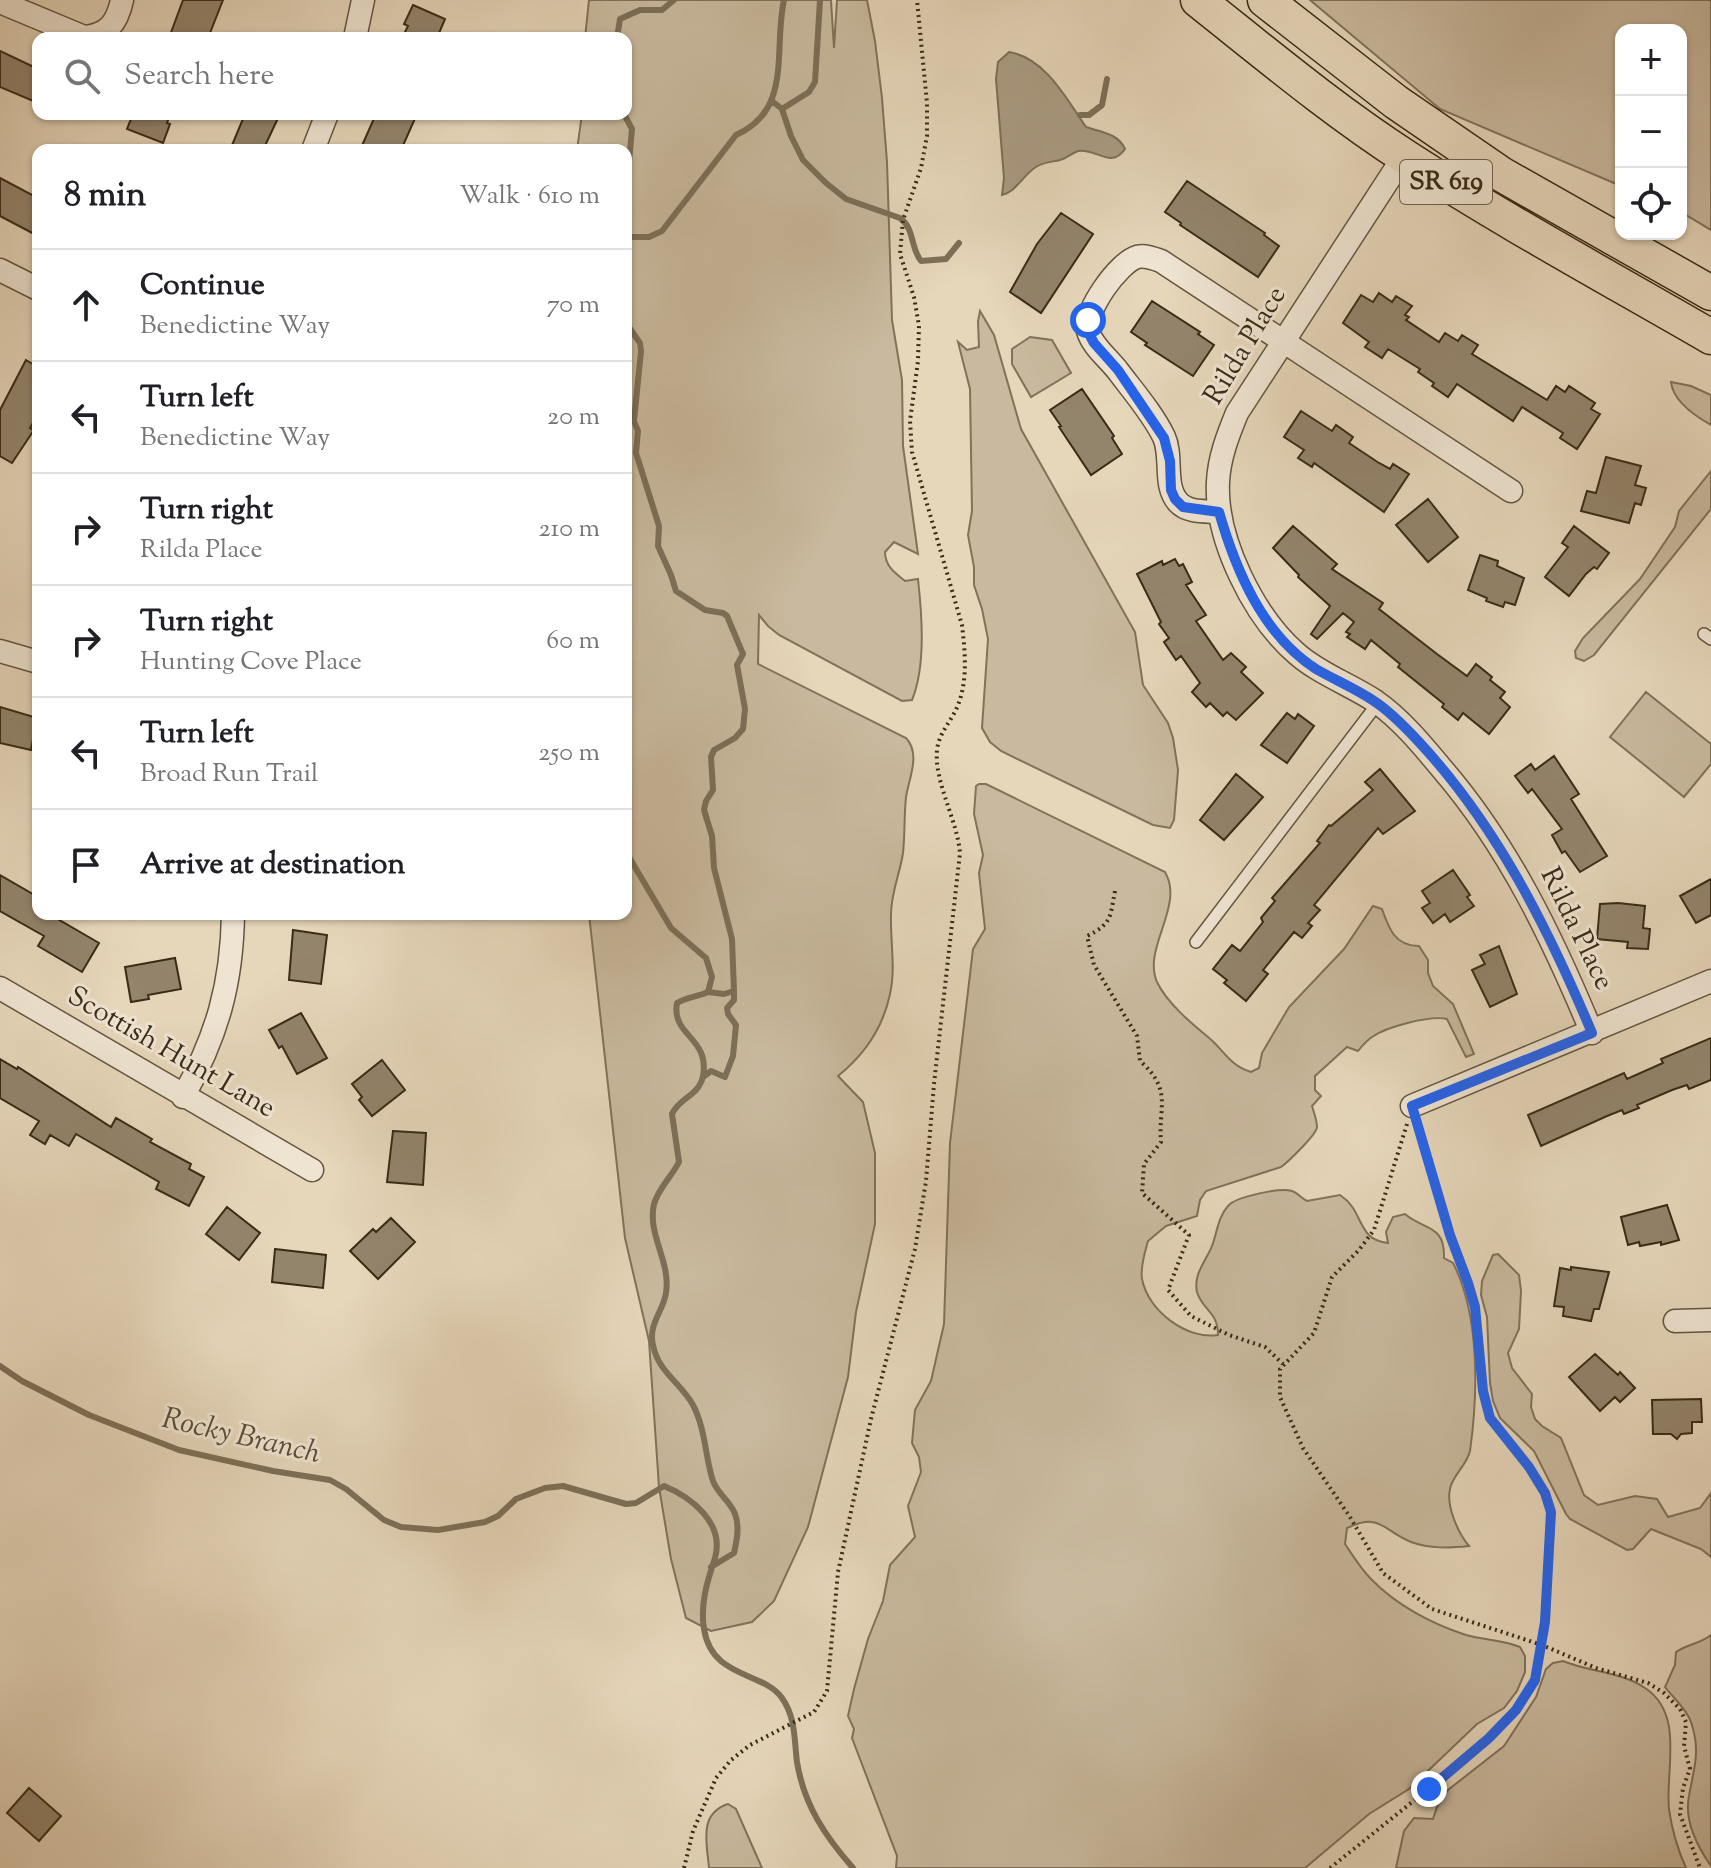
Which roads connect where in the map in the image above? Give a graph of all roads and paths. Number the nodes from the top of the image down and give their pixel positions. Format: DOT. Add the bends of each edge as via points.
graph roads {
  1 [pos="122,0"];
  2 [pos="363,0"];
  3 [pos="917,0"];
  4 [pos="1198,0"];
  5 [pos="1265,0"];
  6 [pos="0,2"];
  7 [pos="72,32"];
  8 [pos="104,32"];
  9 [pos="356,32"];
  10 [pos="325,120"];
  11 [pos="315,144"];
  12 [pos="1404,156"];
  13 [pos="0,270"];
  14 [pos="32,286"];
  15 [pos="1711,293"];
  16 [pos="1711,337"];
  17 [pos="1281,342"];
  18 [pos="1511,491"];
  19 [pos="1219,512"];
  20 [pos="0,651"];
  21 [pos="32,660"];
  22 [pos="1378,703"];
  23 [pos="1115,891"];
  24 [pos="233,920"];
  25 [pos="1196,942"];
  26 [pos="1711,981"];
  27 [pos="0,988"];
  28 [pos="1592,1033"];
  29 [pos="183,1097"];
  30 [pos="1412,1106"];
  31 [pos="312,1170"];
  32 [pos="1711,1320"];
  33 [pos="1675,1321"];
  34 [pos="1284,1365"];
  35 [pos="1542,1645"];
  36 [pos="684,1868"];
  37 [pos="1330,1868"];
  38 [pos="1700,1868"];
  1 -- 8 [label="street" via="116,20"];
  2 -- 9 [label="street"];
  3 -- 36 [label="path" via="927,136 903,220 900,254 919,326 912,452 962,625 965,652 958,706 937,748 960,853 926,1181 915,1249 841,1558 827,1691 814,1712 750,1745 716,1778"];
  4 -- 12 [label="main road, SR 619"];
  5 -- 15 [label="main road, SR 619" via="1396,102 1501,174"];
  6 -- 7 [label="street"];
  10 -- 11 [label="street"];
  12 -- 16 [label="main road, SR 619"];
  12 -- 17 [label="street, Rilda Place"];
  13 -- 14 [label="street"];
  17 -- 18 [label="street"];
  17 -- 19 [label="street, Rilda Place" via="1237,413 1224,445"];
  17 -- 19 [label="street" via="1149,257 1124,264 1091,310 1088,332 1094,343 1164,438 1175,499 1183,507"];
  19 -- 22 [label="street, Rilda Place" via="1239,569 1278,636 1315,668"];
  20 -- 21 [label="street"];
  22 -- 25 [label="lane"];
  22 -- 28 [label="street, Rilda Place" via="1419,742 1474,809 1535,907"];
  23 -- 34 [label="path" via="1105,928 1087,936 1094,965 1137,1036 1140,1061 1152,1072 1165,1103 1161,1142 1144,1164 1142,1193 1189,1235 1168,1290 1191,1316 1265,1347"];
  24 -- 29 [label="street" via="227,990 201,1066"];
  26 -- 28 [label="street"];
  27 -- 29 [label="street, Scottish Hunt Lane"];
  28 -- 30 [label="street"];
  29 -- 31 [label="street, Scottish Hunt Lane"];
  30 -- 34 [label="path" via="1374,1230 1332,1277 1314,1333"];
  30 -- 35 [label="path" via="1472,1295 1490,1418 1529,1467 1551,1512"];
  32 -- 33 [label="street"];
  34 -- 35 [label="path" via="1280,1397 1303,1448 1383,1573 1432,1609"];
  35 -- 37 [label="path" via="1535,1680 1516,1710 1472,1754"];
  35 -- 38 [label="path" via="1648,1683 1680,1709 1690,1769 1680,1814"];
}
